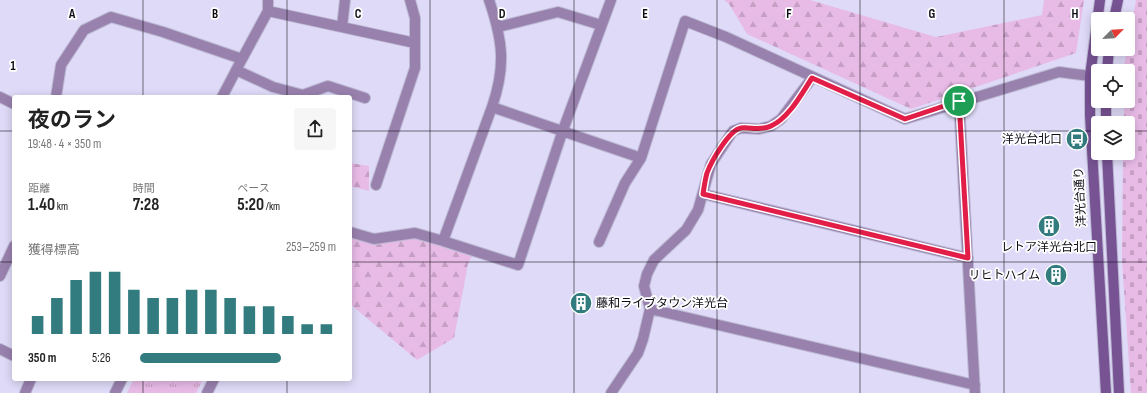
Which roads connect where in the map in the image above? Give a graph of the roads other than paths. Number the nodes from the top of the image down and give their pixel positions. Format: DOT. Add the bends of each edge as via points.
graph roads {
  1 [pos="268,0"];
  2 [pos="345,0"];
  3 [pos="410,0"];
  4 [pos="489,0"];
  5 [pos="611,0"];
  6 [pos="1100,0"];
  7 [pos="1118,0"];
  8 [pos="268,11"];
  9 [pos="1115,12"];
  10 [pos="601,25"];
  11 [pos="342,26"];
  12 [pos="498,27"];
  13 [pos="415,43"];
  14 [pos="242,59"];
  15 [pos="1095,64"];
  16 [pos="236,70"];
  17 [pos="1091,77"];
  18 [pos="812,78"];
  19 [pos="56,95"];
  20 [pos="223,95"];
  21 [pos="0,97"];
  22 [pos="366,98"];
  23 [pos="959,101"];
  24 [pos="12,103"];
  25 [pos="492,107"];
  26 [pos="1093,108"];
  27 [pos="563,130"];
  28 [pos="642,158"];
  29 [pos="1107,160"];
  30 [pos="376,185"];
  31 [pos="703,194"];
  32 [pos="352,233"];
  33 [pos="443,241"];
  34 [pos="599,242"];
  35 [pos="12,250"];
  36 [pos="968,258"];
  37 [pos="0,276"];
  38 [pos="650,309"];
  39 [pos="0,349"];
  40 [pos="12,355"];
  41 [pos="31,381"];
  42 [pos="121,381"];
  43 [pos="213,381"];
  44 [pos="975,389"];
  45 [pos="25,393"];
  46 [pos="115,393"];
  47 [pos="207,393"];
  48 [pos="611,393"];
  49 [pos="1106,393"];
  50 [pos="1119,393"];
  1 -- 8 [label="street"];
  2 -- 11 [label="street"];
  3 -- 13 [label="street" via="415,18"];
  4 -- 12 [label="street"];
  5 -- 10 [label="street"];
  6 -- 15 [label="street, 洋光台通り"];
  7 -- 9 [label="street"];
  8 -- 11 [label="street"];
  8 -- 14 [label="street"];
  10 -- 12 [label="street" via="558,12"];
  10 -- 27 [label="street"];
  11 -- 13 [label="street"];
  12 -- 25 [label="street" via="502,65"];
  13 -- 30 [label="street" via="415,68"];
  14 -- 16 [label="street"];
  14 -- 19 [label="street" via="111,17 84,30 61,65"];
  16 -- 20 [label="street"];
  16 -- 22 [label="street" via="273,87 303,95 328,86"];
  17 -- 23 [label="street" via="1059,72"];
  18 -- 23 [label="street" via="905,119"];
  18 -- 28 [label="street" via="726,37 685,21"];
  18 -- 31 [label="street" via="794,104 771,126 733,131 710,164"];
  21 -- 24 [label="street"];
  23 -- 36 [label="street"];
  25 -- 27 [label="street"];
  25 -- 33 [label="street"];
  26 -- 49 [label="street, 洋光台通り" via="1092,173"];
  27 -- 28 [label="street"];
  27 -- 33 [label="street" via="518,265"];
  28 -- 34 [label="street" via="625,183"];
  29 -- 50 [label="street"];
  31 -- 36 [label="street"];
  31 -- 38 [label="street" via="698,210 686,230 654,260 648,270 644,286"];
  32 -- 33 [label="street" via="374,239 415,233"];
  35 -- 37 [label="street"];
  36 -- 44 [label="street"];
  38 -- 44 [label="street"];
  38 -- 48 [label="street" via="644,339 638,353"];
  39 -- 40 [label="street"];
  41 -- 45 [label="street"];
  42 -- 46 [label="street"];
  43 -- 47 [label="street"];
}
